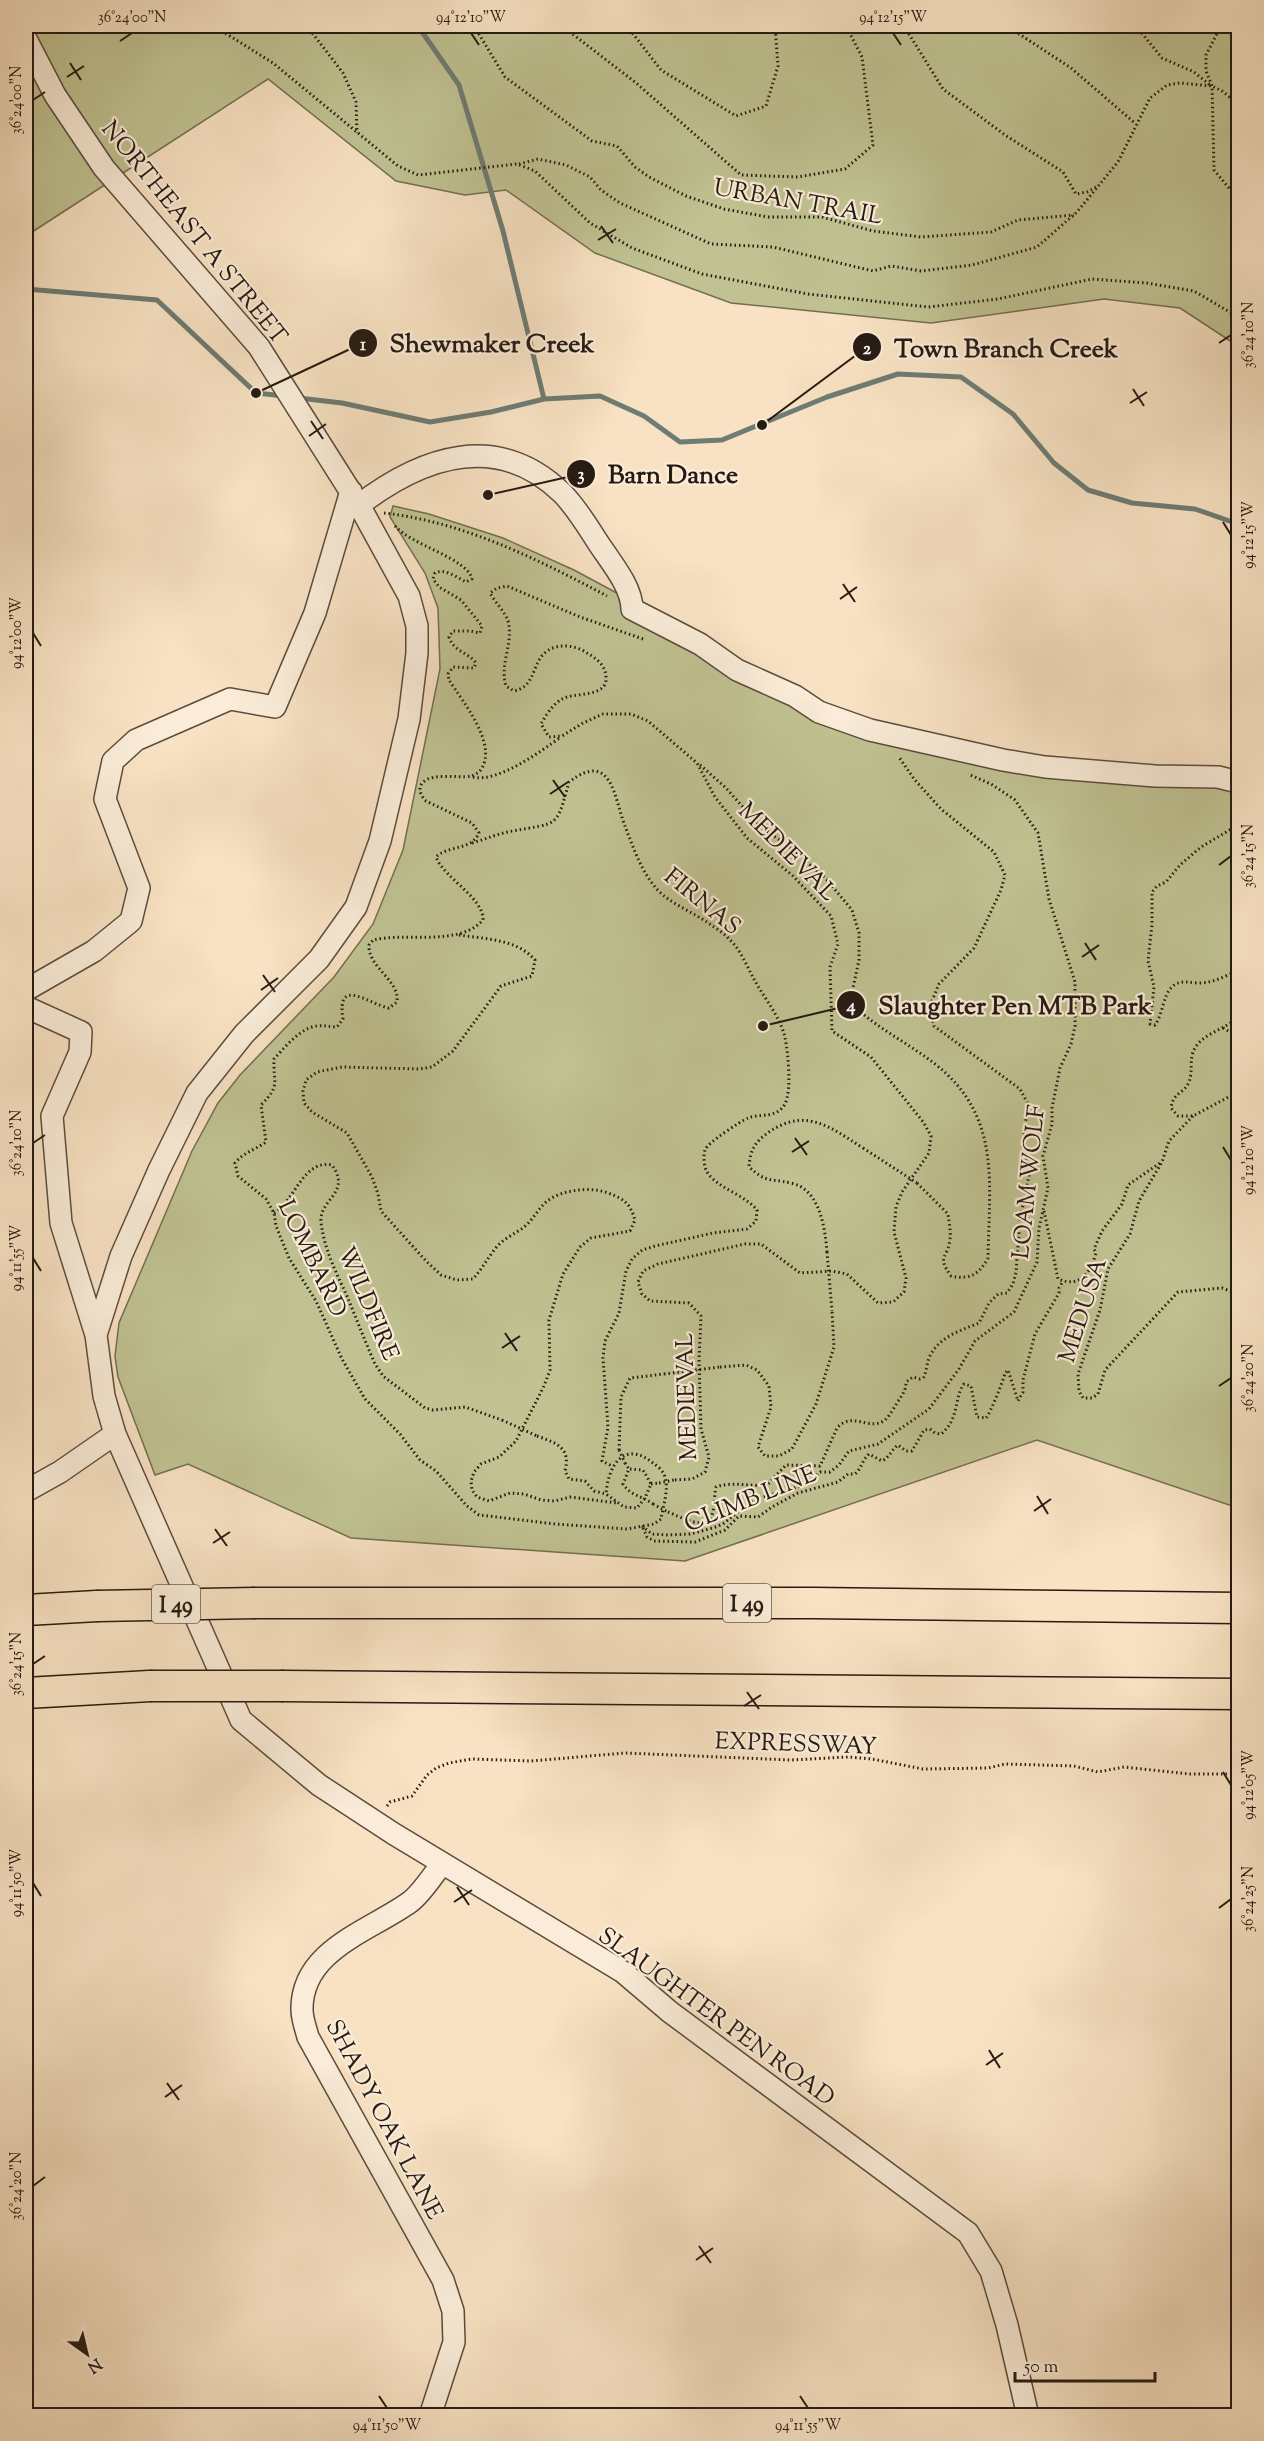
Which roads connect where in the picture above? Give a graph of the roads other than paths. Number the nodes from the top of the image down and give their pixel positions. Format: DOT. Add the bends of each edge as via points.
graph roads {
  1 [pos="26,39"];
  2 [pos="357,502"];
  3 [pos="1239,782"];
  4 [pos="26,990"];
  5 [pos="26,1007"];
  6 [pos="96,1335"];
  7 [pos="115,1434"];
  8 [pos="26,1491"];
  9 [pos="1239,1608"];
  10 [pos="26,1610"];
  11 [pos="26,1694"];
  12 [pos="1239,1694"];
  13 [pos="241,1720"];
  14 [pos="442,1864"];
  15 [pos="430,2415"];
  16 [pos="1028,2415"];
  1 -- 2 [label="street, NORTHEAST A STREET" via="55,95 104,168 259,347"];
  2 -- 3 [label="street" via="445,460 472,455 514,462 550,482 576,508 628,589 632,609 700,644 736,670 795,696 819,712 886,734 1003,760 1045,767 1218,777"];
  2 -- 4 [label="street" via="275,707 230,699 136,740 113,761 105,799 139,888 131,921 94,951"];
  2 -- 6 [label="street, NORTHEAST A STREET" via="409,596 417,626 410,719 380,841 356,907 319,959 244,1035 197,1093 121,1256"];
  5 -- 6 [label="street" via="81,1032 80,1052 52,1116 61,1222"];
  6 -- 7 [label="street, NORTHEAST A STREET" via="104,1396"];
  7 -- 8 [label="street"];
  7 -- 13 [label="street, NORTHEAST A STREET"];
  9 -- 10 [label="highway, I 49, bridge" via="255,1603"];
  11 -- 12 [label="highway, bridge" via="150,1686"];
  13 -- 14 [label="street, SLAUGHTER PEN ROAD" via="319,1785"];
  14 -- 15 [label="street, SHADY OAK LANE" via="412,1900 349,1938 318,1963 306,1985 302,2011 308,2037 442,2280 453,2311 454,2342"];
  14 -- 16 [label="street, SLAUGHTER PEN ROAD" via="623,1972 670,2012 968,2233 991,2271"];
}
